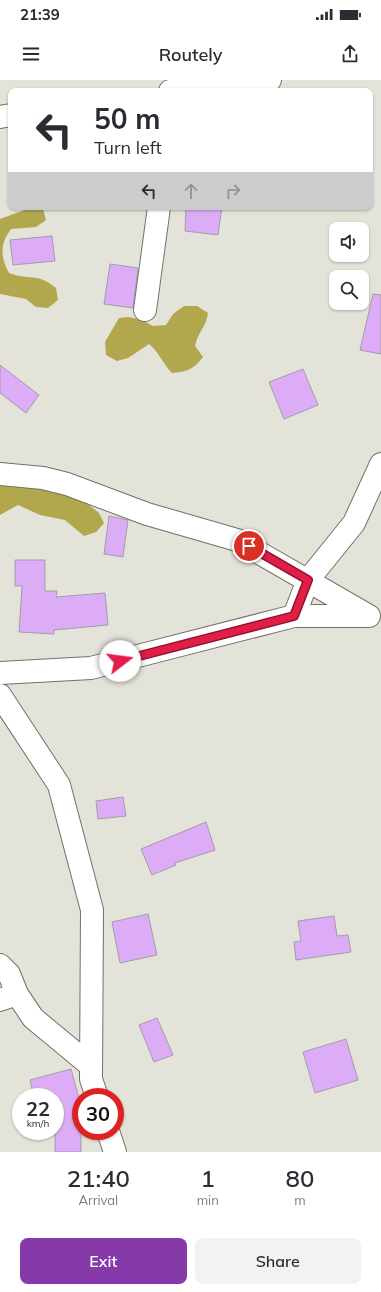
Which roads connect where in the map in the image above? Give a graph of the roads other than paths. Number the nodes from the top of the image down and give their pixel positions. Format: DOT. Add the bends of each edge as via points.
graph roads {
  1 [pos="270,80"];
  2 [pos="174,88"];
  3 [pos="159,210"];
  4 [pos="145,310"];
  5 [pos="381,464"];
  6 [pos="0,474"];
  7 [pos="308,580"];
  8 [pos="294,616"];
  9 [pos="375,619"];
  10 [pos="0,673"];
  11 [pos="0,695"];
  12 [pos="0,965"];
  13 [pos="9,997"];
  14 [pos="91,1066"];
  15 [pos="94,1088"];
  16 [pos="111,1140"];
  17 [pos="115,1152"];
  1 -- 2 [label="street"];
  3 -- 4 [label="street"];
  5 -- 7 [label="street" via="354,523"];
  6 -- 7 [label="street" via="44,478 67,484 147,514 237,540"];
  7 -- 8 [label="street"];
  7 -- 9 [label="street"];
  8 -- 9 [label="street"];
  8 -- 10 [label="street" via="91,668"];
  11 -- 14 [label="street" via="59,785 92,910"];
  12 -- 13 [label="street" via="10,974"];
  13 -- 14 [label="street"];
  14 -- 15 [label="street"];
  16 -- 17 [label="street"];
}
